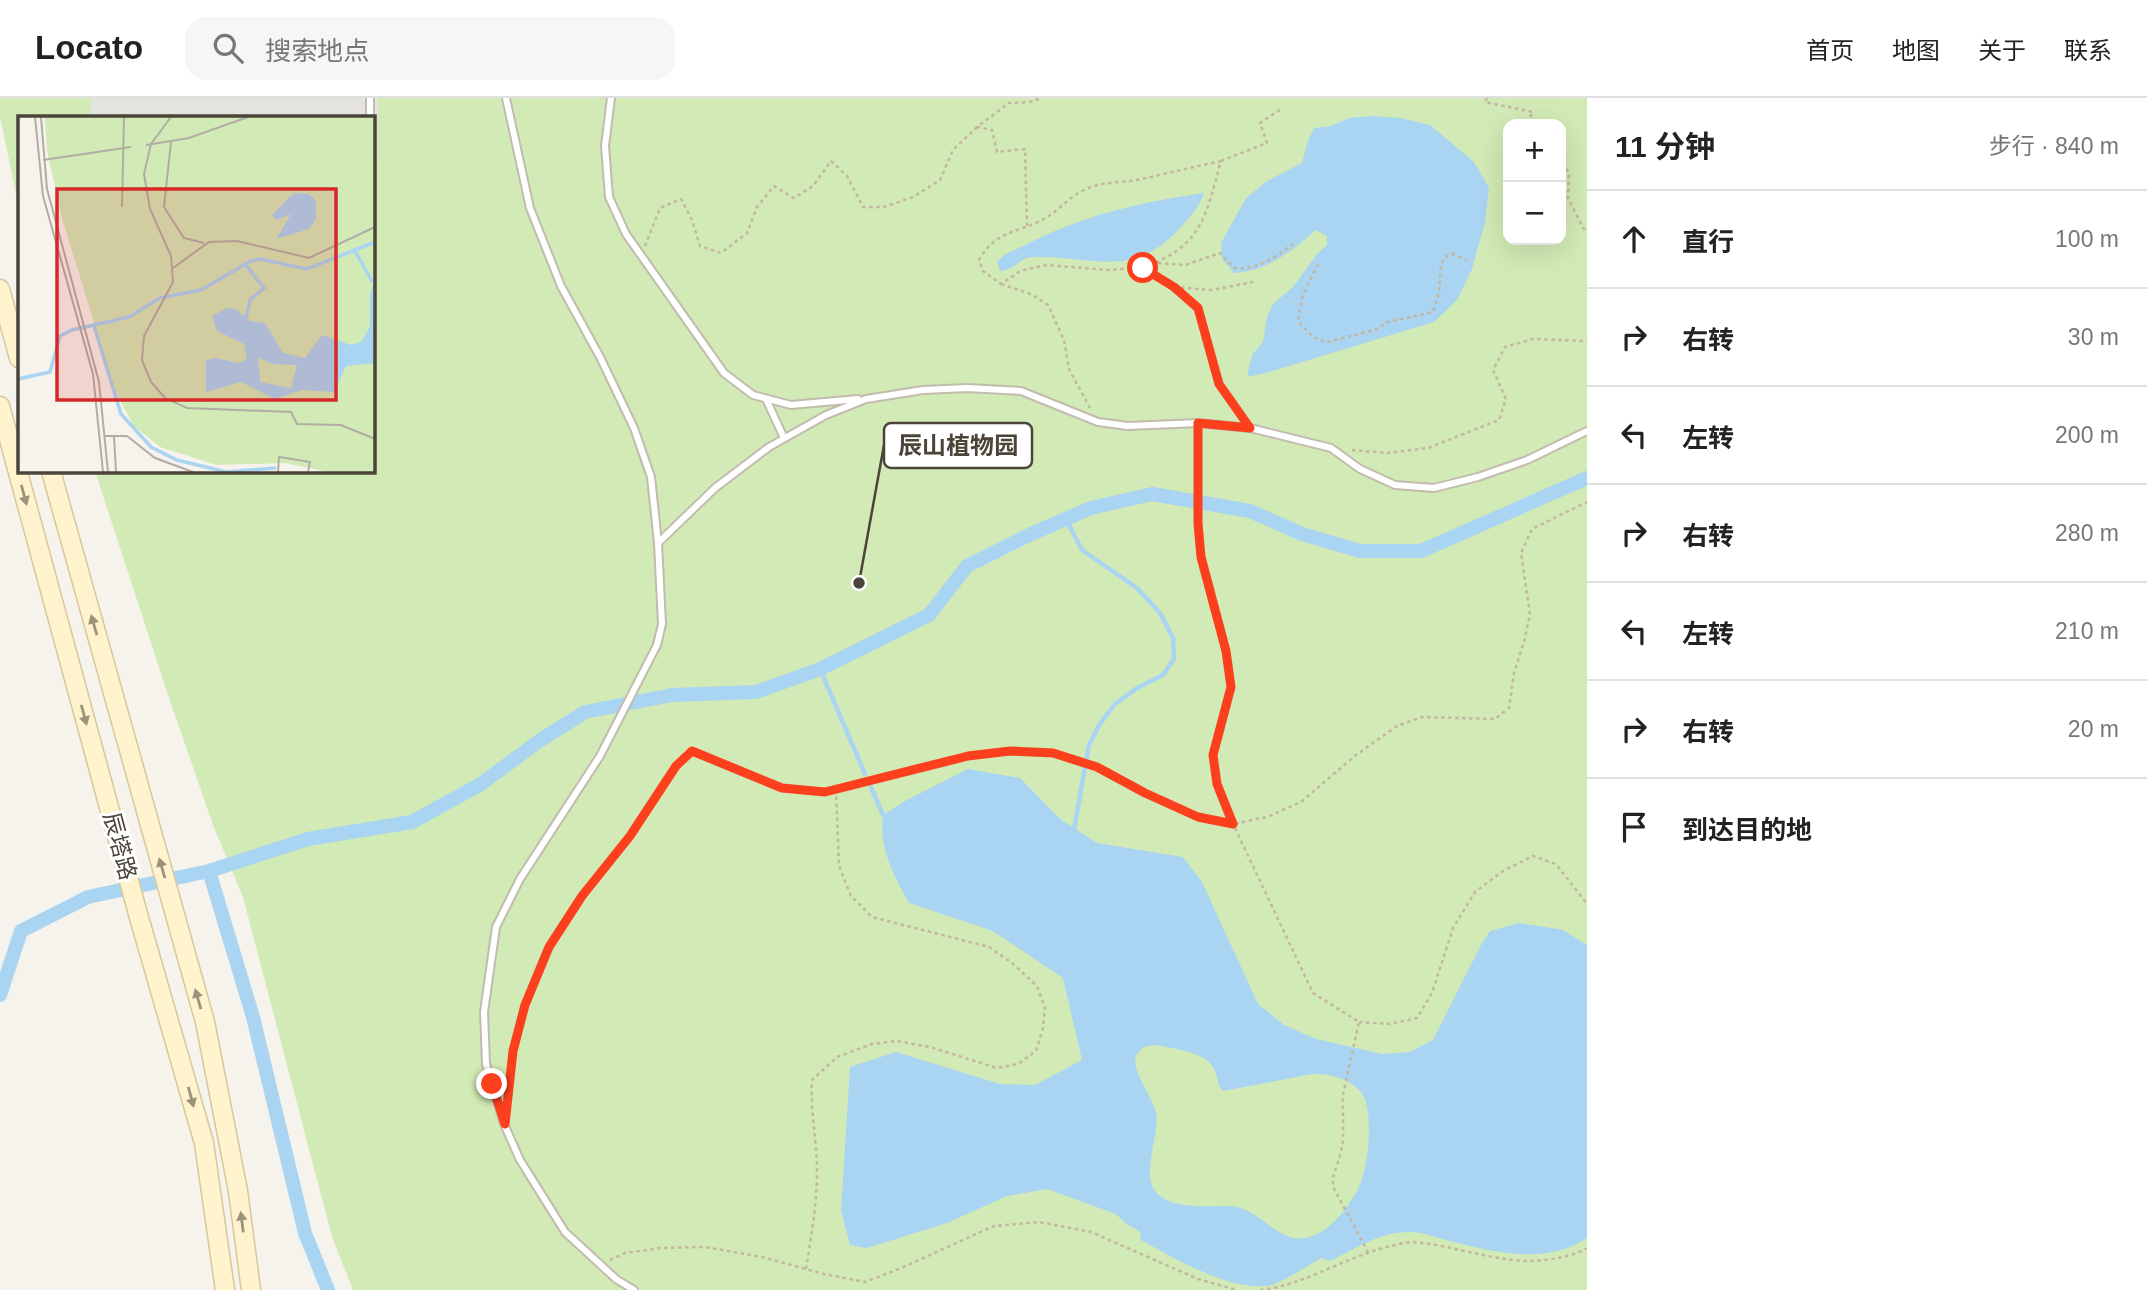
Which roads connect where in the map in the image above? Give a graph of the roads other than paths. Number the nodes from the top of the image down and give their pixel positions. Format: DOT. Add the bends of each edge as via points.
graph roads {
  1 [pos="370,98"];
  2 [pos="506,98"];
  3 [pos="611,98"];
  4 [pos="370,116"];
  5 [pos="0,289"];
  6 [pos="18,354"];
  7 [pos="866,398"];
  8 [pos="766,399"];
  9 [pos="0,406"];
  10 [pos="1587,431"];
  11 [pos="785,438"];
  12 [pos="18,472"];
  13 [pos="18,472"];
  14 [pos="51,472"];
  15 [pos="659,543"];
  16 [pos="225,1290"];
  17 [pos="251,1290"];
  18 [pos="635,1290"];
  1 -- 4 [label="lane"];
  2 -- 15 [label="lane" via="530,208 561,286 634,428 651,477"];
  3 -- 8 [label="lane" via="605,146 609,197 626,234 724,373"];
  5 -- 6 [label="main road"];
  7 -- 8 [label="lane" via="791,405"];
  7 -- 10 [label="lane" via="967,388 1021,391 1098,422 1250,428 1331,448 1360,469 1395,485 1434,488 1527,460"];
  7 -- 11 [label="lane"];
  8 -- 11 [label="lane"];
  9 -- 12 [label="main road, 辰塔路, one-way"];
  11 -- 15 [label="lane" via="715,488"];
  13 -- 16 [label="main road, 辰塔路, one-way" via="204,1143"];
  17 -- 14 [label="main road, 辰塔路, one-way" via="238,1191 205,1022"];
  15 -- 18 [label="lane" via="662,624 657,645 600,755 520,879 496,927 484,1012 486,1064 520,1160 565,1232 616,1279"];
}
